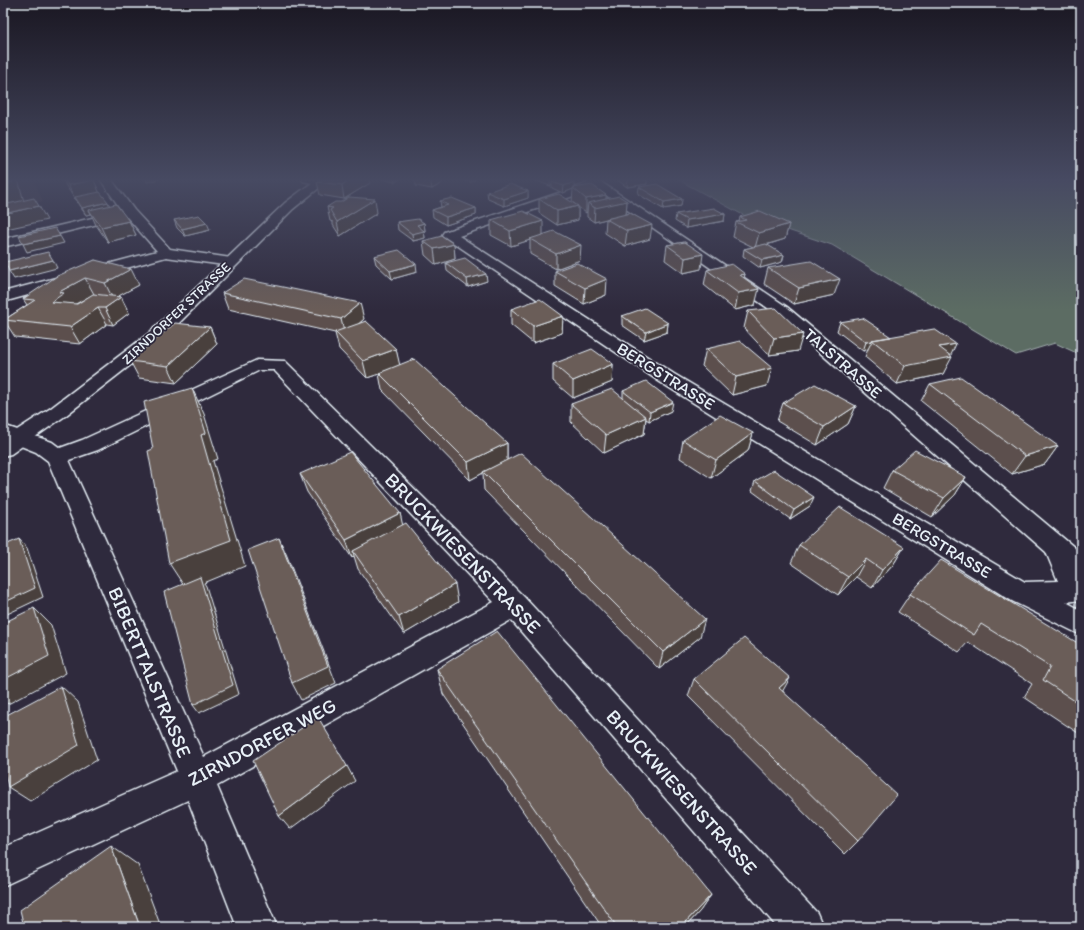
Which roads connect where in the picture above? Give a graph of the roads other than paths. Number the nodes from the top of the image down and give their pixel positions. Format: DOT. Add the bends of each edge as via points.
graph roads {
  1 [pos="93,222"];
  2 [pos="138,222"];
  3 [pos="272,222"];
  4 [pos="483,222"];
  5 [pos="656,222"];
  6 [pos="3,243"];
  7 [pos="166,253"];
  8 [pos="231,262"];
  9 [pos="3,297"];
  10 [pos="7,441"];
  11 [pos="57,457"];
  12 [pos="1055,546"];
  13 [pos="1081,568"];
  14 [pos="1021,593"];
  15 [pos="514,604"];
  16 [pos="1081,623"];
  17 [pos="196,778"];
  18 [pos="3,866"];
  19 [pos="257,927"];
  20 [pos="803,927"];
  1 -- 6 [label="street"];
  2 -- 7 [label="street"];
  3 -- 8 [label="street, ZIRNDORFER STRASSE"];
  4 -- 14 [label="street, BERGSTRASSE" via="449,235 667,378"];
  5 -- 12 [label="street, TALSTRASSE" via="781,310"];
  7 -- 8 [label="street"];
  7 -- 9 [label="street"];
  8 -- 10 [label="street, ZIRNDORFER STRASSE" via="154,338 58,412"];
  10 -- 11 [label="street" via="44,447"];
  11 -- 15 [label="street, BRUCKWIESENSTRASSE" via="90,445 257,365 279,365"];
  11 -- 17 [label="street, BIBERTTALSTRASSE"];
  12 -- 13 [label="street, TALSTRASSE"];
  12 -- 14 [label="street" via="1076,590"];
  14 -- 16 [label="street, BERGSTRASSE"];
  15 -- 17 [label="street, ZIRNDORFER WEG"];
  15 -- 20 [label="street, BRUCKWIESENSTRASSE"];
  17 -- 18 [label="street, ZIRNDORFER WEG"];
  17 -- 19 [label="street, BIBERTTALSTRASSE"];
}
